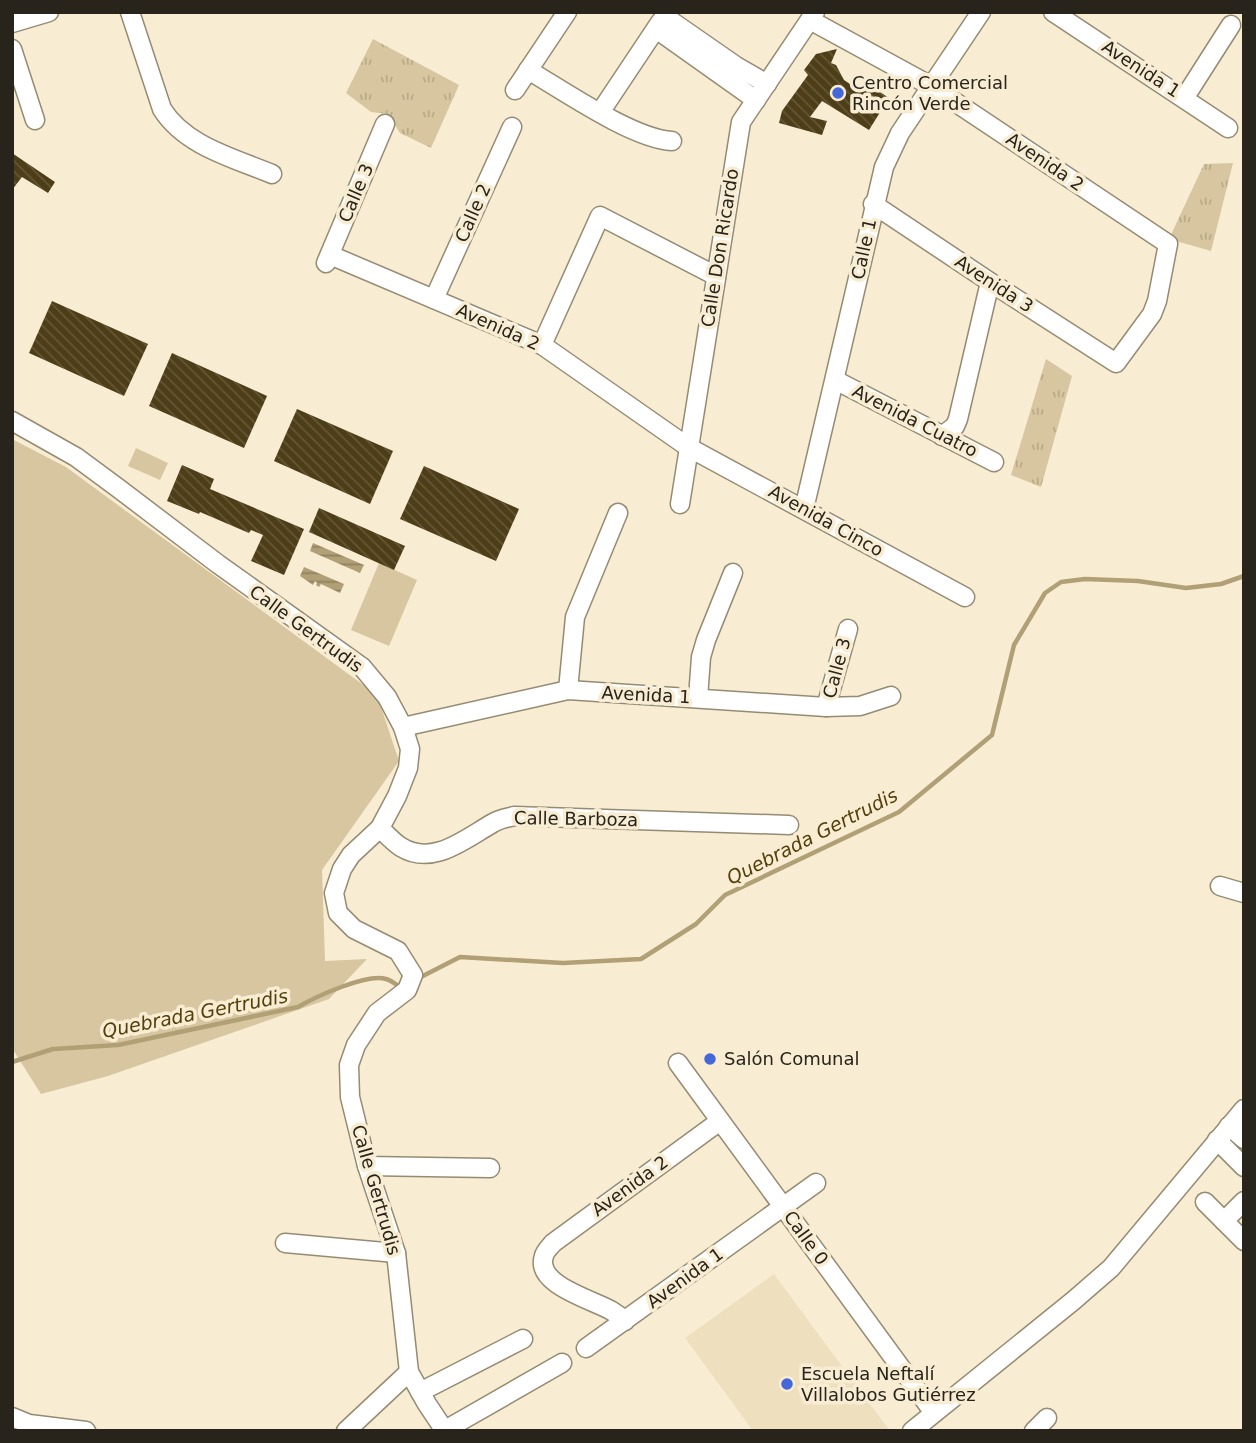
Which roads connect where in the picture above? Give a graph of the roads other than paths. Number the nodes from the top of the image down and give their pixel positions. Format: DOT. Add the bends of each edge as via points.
graph roads {
  1 [pos="49,12"];
  2 [pos="130,12"];
  3 [pos="567,12"];
  4 [pos="981,12"];
  5 [pos="1053,12"];
  6 [pos="812,16"];
  7 [pos="663,19"];
  8 [pos="12,23"];
  9 [pos="1231,25"];
  10 [pos="12,50"];
  11 [pos="528,70"];
  12 [pos="767,84"];
  13 [pos="931,86"];
  14 [pos="515,90"];
  15 [pos="1185,97"];
  16 [pos="756,100"];
  17 [pos="601,111"];
  18 [pos="35,120"];
  19 [pos="386,124"];
  20 [pos="512,127"];
  21 [pos="1228,128"];
  22 [pos="672,141"];
  23 [pos="272,174"];
  24 [pos="873,204"];
  25 [pos="328,259"];
  26 [pos="716,276"];
  27 [pos="990,282"];
  28 [pos="434,299"];
  29 [pos="542,345"];
  30 [pos="1116,363"];
  31 [pos="835,380"];
  32 [pos="12,422"];
  33 [pos="942,436"];
  34 [pos="688,447"];
  35 [pos="995,463"];
  36 [pos="680,504"];
  37 [pos="804,509"];
  38 [pos="618,513"];
  39 [pos="733,573"];
  40 [pos="964,597"];
  41 [pos="848,629"];
  42 [pos="568,690"];
  43 [pos="891,696"];
  44 [pos="698,698"];
  45 [pos="827,707"];
  46 [pos="403,727"];
  47 [pos="789,825"];
  48 [pos="380,828"];
  49 [pos="1220,886"];
  50 [pos="1244,893"];
  51 [pos="678,1063"];
  52 [pos="1244,1109"];
  53 [pos="720,1121"];
  54 [pos="1229,1126"];
  55 [pos="1244,1139"];
  56 [pos="1217,1140"];
  57 [pos="367,1166"];
  58 [pos="1244,1167"];
  59 [pos="490,1168"];
  60 [pos="816,1182"];
  61 [pos="1244,1201"];
  62 [pos="1205,1202"];
  63 [pos="783,1206"];
  64 [pos="1224,1221"];
  65 [pos="1244,1241"];
  66 [pos="285,1243"];
  67 [pos="396,1253"];
  68 [pos="625,1321"];
  69 [pos="523,1339"];
  70 [pos="586,1348"];
  71 [pos="562,1363"];
  72 [pos="409,1372"];
  73 [pos="420,1392"];
  74 [pos="934,1413"];
  75 [pos="12,1417"];
  76 [pos="86,1431"];
  77 [pos="346,1431"];
  78 [pos="445,1431"];
  79 [pos="912,1431"];
  1 -- 8 [label="street"];
  2 -- 23 [label="street" via="162,109 171,123 188,138"];
  3 -- 11 [label="street"];
  4 -- 13 [label="street, Calle 1"];
  5 -- 15 [label="street, Avenida 1"];
  6 -- 12 [label="street, Calle Don Ricardo"];
  6 -- 13 [label="street, Avenida 2"];
  7 -- 12 [label="street"];
  7 -- 16 [label="street"];
  7 -- 17 [label="street"];
  9 -- 15 [label="street"];
  10 -- 18 [label="street"];
  11 -- 14 [label="street"];
  11 -- 17 [label="street"];
  12 -- 16 [label="street, Calle Don Ricardo"];
  13 -- 24 [label="street, Calle 1" via="900,133"];
  13 -- 30 [label="street, Avenida 2" via="1168,244 1152,314"];
  15 -- 21 [label="street, Avenida 1"];
  16 -- 26 [label="street, Calle Don Ricardo" via="741,122"];
  17 -- 22 [label="street" via="656,140"];
  19 -- 25 [label="street, Calle 3"];
  20 -- 28 [label="street, Calle 2"];
  24 -- 27 [label="street, Avenida 3"];
  24 -- 31 [label="street, Calle 1"];
  25 -- 28 [label="street, Avenida 2"];
  26 -- 29 [label="street" via="600,216"];
  26 -- 34 [label="street, Calle Don Ricardo"];
  27 -- 30 [label="street, Avenida 3"];
  27 -- 33 [label="street" via="958,419"];
  28 -- 29 [label="street, Avenida 2"];
  29 -- 34 [label="street, Avenida 2"];
  31 -- 33 [label="street, Avenida Cuatro"];
  31 -- 37 [label="street, Calle 1"];
  32 -- 46 [label="street, Calle Gertrudis" via="76,457 362,667 387,697"];
  33 -- 35 [label="street, Avenida Cuatro"];
  34 -- 36 [label="street, Calle Don Ricardo"];
  34 -- 37 [label="street, Avenida Cinco"];
  37 -- 40 [label="street, Avenida Cinco"];
  38 -- 42 [label="street" via="575,617"];
  39 -- 44 [label="street" via="705,640"];
  41 -- 45 [label="street, Calle 3"];
  42 -- 44 [label="street, Avenida 1"];
  42 -- 46 [label="street, Avenida 1"];
  43 -- 45 [label="street, Avenida 1" via="860,706"];
  44 -- 45 [label="street, Avenida 1"];
  46 -- 48 [label="street, Calle Gertrudis" via="410,749 408,768"];
  47 -- 48 [label="street, Calle Barboza" via="514,816 495,821 436,854 401,847"];
  48 -- 57 [label="street, Calle Gertrudis" via="351,855 334,893 338,913 354,929 403,956 413,975 407,990 377,1013 349,1065 350,1097"];
  49 -- 50 [label="street"];
  51 -- 53 [label="street, Calle 0"];
  52 -- 54 [label="street"];
  53 -- 63 [label="street, Calle 0"];
  53 -- 68 [label="street, Avenida 2" via="553,1243 544,1255 547,1277"];
  54 -- 55 [label="street"];
  54 -- 56 [label="street"];
  56 -- 58 [label="street"];
  56 -- 74 [label="street" via="1111,1268"];
  57 -- 59 [label="street"];
  57 -- 67 [label="street, Calle Gertrudis"];
  60 -- 63 [label="street, Avenida 1"];
  61 -- 64 [label="street"];
  62 -- 64 [label="street"];
  63 -- 68 [label="street, Avenida 1"];
  63 -- 74 [label="street, Calle 0"];
  64 -- 65 [label="street"];
  66 -- 67 [label="street"];
  67 -- 72 [label="street, Calle Gertrudis"];
  68 -- 70 [label="street, Avenida 1"];
  69 -- 73 [label="street"];
  71 -- 78 [label="street"];
  72 -- 73 [label="street, Calle Gertrudis"];
  72 -- 77 [label="street"];
  73 -- 78 [label="street, Calle Gertrudis"];
  74 -- 79 [label="street"];
  75 -- 76 [label="street" via="29,1424"];
}
